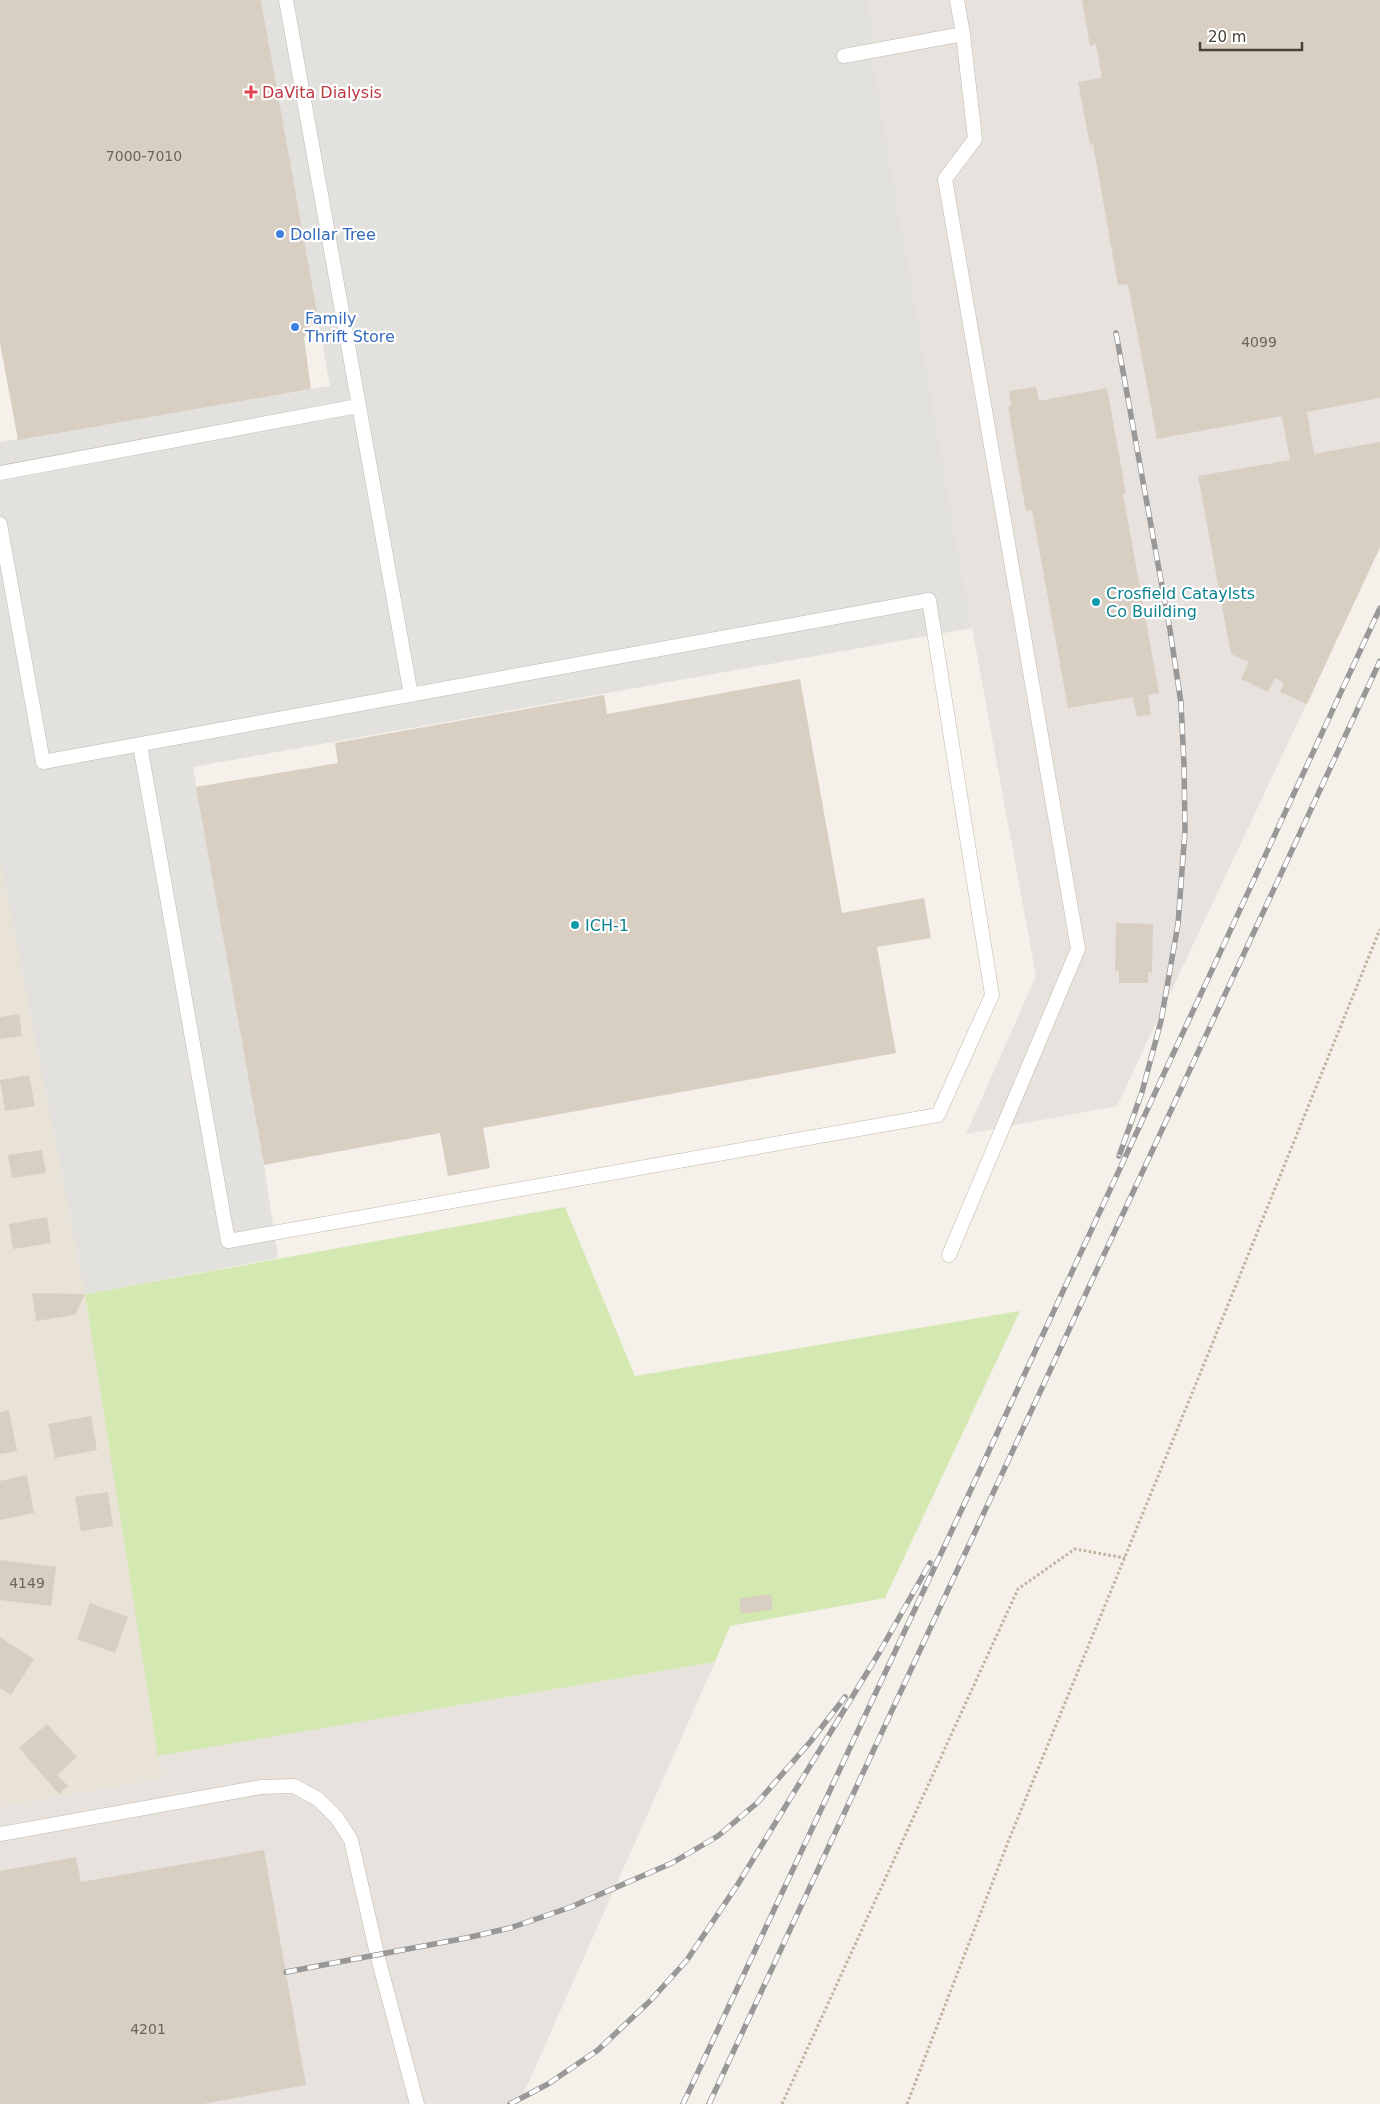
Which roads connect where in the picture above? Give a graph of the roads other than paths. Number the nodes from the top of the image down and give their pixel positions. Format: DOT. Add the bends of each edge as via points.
graph roads {
  1 [pos="286,0"];
  2 [pos="957,0"];
  3 [pos="963,34"];
  4 [pos="844,56"];
  5 [pos="358,406"];
  6 [pos="0,474"];
  7 [pos="0,524"];
  8 [pos="411,695"];
  9 [pos="140,745"];
  10 [pos="949,1255"];
  11 [pos="0,1834"];
  12 [pos="417,2104"];
  1 -- 5 [label="lane"];
  2 -- 3 [label="lane"];
  3 -- 4 [label="lane"];
  3 -- 10 [label="lane" via="975,140 945,179 1078,949"];
  5 -- 6 [label="lane"];
  5 -- 8 [label="lane"];
  7 -- 9 [label="lane" via="43,762"];
  8 -- 9 [label="lane"];
  8 -- 9 [label="lane" via="929,600 992,995 938,1115 228,1241"];
  11 -- 12 [label="lane" via="262,1787 294,1786 318,1799 337,1818 351,1840"];
}
